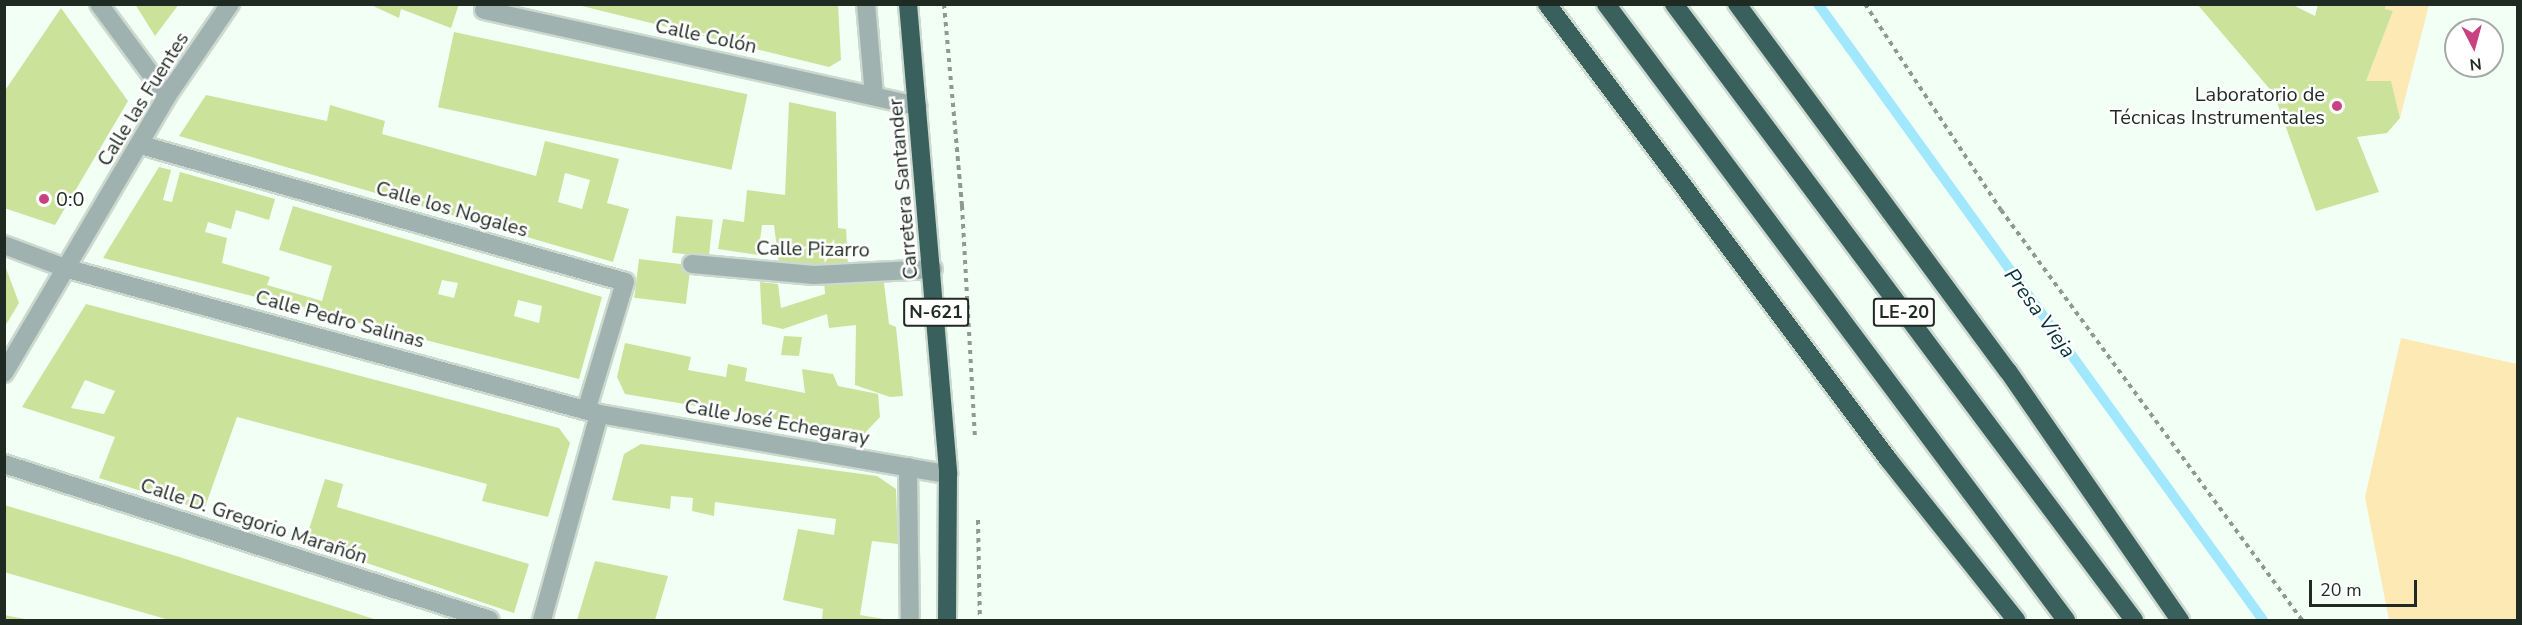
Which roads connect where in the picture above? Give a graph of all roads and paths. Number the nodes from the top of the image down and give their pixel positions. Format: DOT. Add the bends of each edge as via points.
graph roads {
  1 [pos="99,4"];
  2 [pos="230,4"];
  3 [pos="866,4"];
  4 [pos="908,4"];
  5 [pos="944,4"];
  6 [pos="1547,4"];
  7 [pos="1606,4"];
  8 [pos="1674,4"];
  9 [pos="1737,4"];
  10 [pos="1865,4"];
  11 [pos="484,10"];
  12 [pos="167,96"];
  13 [pos="874,96"];
  14 [pos="918,106"];
  15 [pos="141,145"];
  16 [pos="4,246"];
  17 [pos="692,264"];
  18 [pos="68,269"];
  19 [pos="933,269"];
  20 [pos="4,373"];
  21 [pos="593,411"];
  22 [pos="975,441"];
  23 [pos="4,464"];
  24 [pos="908,467"];
  25 [pos="948,474"];
  26 [pos="978,513"];
  27 [pos="490,621"];
  28 [pos="542,621"];
  29 [pos="910,621"];
  30 [pos="947,621"];
  31 [pos="980,621"];
  32 [pos="2016,621"];
  33 [pos="2066,621"];
  34 [pos="2134,621"];
  35 [pos="2180,621"];
  36 [pos="2301,621"];
  1 -- 12 [label="street"];
  2 -- 12 [label="street, Calle las Fuentes"];
  3 -- 13 [label="street, Carretera Santander"];
  4 -- 14 [label="highway, Carretera Santander / N-621"];
  5 -- 22 [label="path" via="962,206"];
  6 -- 32 [label="highway" via="1888,459"];
  7 -- 33 [label="highway, LE-20"];
  8 -- 34 [label="highway, LE-20"];
  9 -- 35 [label="highway" via="2008,371"];
  10 -- 36 [label="path" via="2001,210"];
  11 -- 13 [label="street, Calle Colón"];
  12 -- 15 [label="street, Calle las Fuentes"];
  13 -- 14 [label="street, Calle Colón"];
  14 -- 19 [label="highway, Carretera Santander / N-621"];
  15 -- 18 [label="street, Calle las Fuentes"];
  15 -- 21 [label="street, Calle los Nogales" via="624,282"];
  16 -- 18 [label="street, Calle Pedro Salinas"];
  17 -- 19 [label="street, Calle Pizarro" via="804,275"];
  18 -- 20 [label="street, Calle las Fuentes"];
  18 -- 21 [label="street, Calle Pedro Salinas"];
  19 -- 25 [label="highway, Carretera Santander / N-621"];
  21 -- 24 [label="street, Calle José Echegaray"];
  21 -- 28 [label="street"];
  23 -- 27 [label="street, Calle D. Gregorio Marañón"];
  24 -- 25 [label="street, Calle José Echegaray"];
  24 -- 29 [label="street"];
  25 -- 30 [label="highway, Carretera Santander / N-621"];
  26 -- 31 [label="path"];
}
